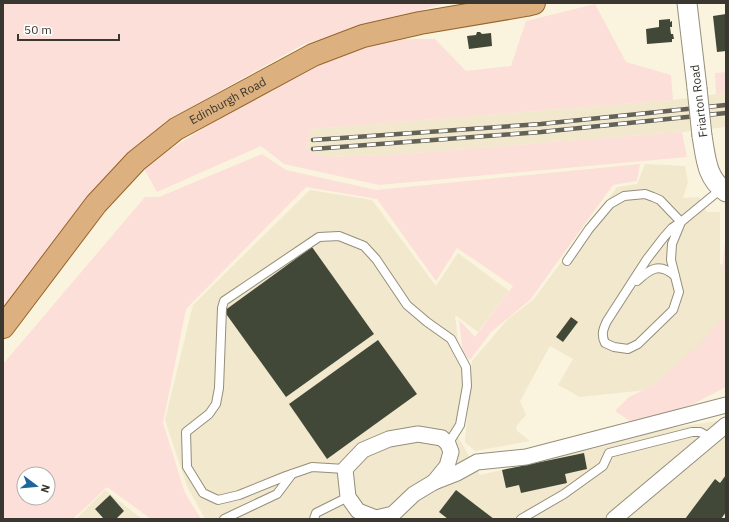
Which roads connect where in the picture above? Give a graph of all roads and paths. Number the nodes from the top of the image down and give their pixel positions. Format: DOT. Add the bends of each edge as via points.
graph roads {
  1 [pos="534,3"];
  2 [pos="687,3"];
  3 [pos="723,190"];
  4 [pos="681,222"];
  5 [pos="567,262"];
  6 [pos="675,276"];
  7 [pos="630,286"];
  8 [pos="3,328"];
  9 [pos="726,405"];
  10 [pos="726,426"];
  11 [pos="711,438"];
  12 [pos="450,448"];
  13 [pos="477,462"];
  14 [pos="345,469"];
  15 [pos="292,474"];
  16 [pos="434,482"];
  17 [pos="348,497"];
  18 [pos="406,503"];
  19 [pos="377,518"];
  20 [pos="224,519"];
  21 [pos="314,519"];
  22 [pos="402,519"];
  23 [pos="521,519"];
  24 [pos="614,519"];
  1 -- 8 [label="main road, Edinburgh Road" via="363,36 313,56 176,129 136,161 96,204"];
  2 -- 3 [label="street, Friarton Road, bridge" via="708,172"];
  3 -- 4 [label="lane"];
  4 -- 5 [label="lane" via="653,196 624,196 610,204"];
  4 -- 6 [label="lane" via="672,244 671,260"];
  4 -- 7 [label="lane" via="664,237"];
  6 -- 7 [label="lane" via="661,268 654,268"];
  6 -- 7 [label="lane" via="679,292 673,310 638,344 628,349 614,348 605,343 603,328"];
  9 -- 13 [label="street" via="526,457"];
  10 -- 11 [label="street"];
  11 -- 23 [label="lane" via="700,432 692,432 609,453 603,466 564,494"];
  11 -- 24 [label="street"];
  12 -- 13 [label="street"];
  12 -- 14 [label="street" via="442,438 418,434 389,439 363,450"];
  12 -- 15 [label="lane" via="460,425 467,386 466,366 451,339 407,305 376,259 364,246 339,236 319,237 224,301 216,404 209,414 186,432 187,467 203,492 218,500 239,495"];
  12 -- 16 [label="street" via="447,466"];
  13 -- 16 [label="street"];
  14 -- 15 [label="lane" via="312,467"];
  14 -- 17 [label="street"];
  15 -- 20 [label="lane" via="277,494"];
  16 -- 18 [label="street" via="414,494"];
  17 -- 19 [label="street" via="358,511"];
  17 -- 21 [label="lane" via="316,513"];
  18 -- 19 [label="street" via="393,514"];
  18 -- 22 [label="street"];
}
